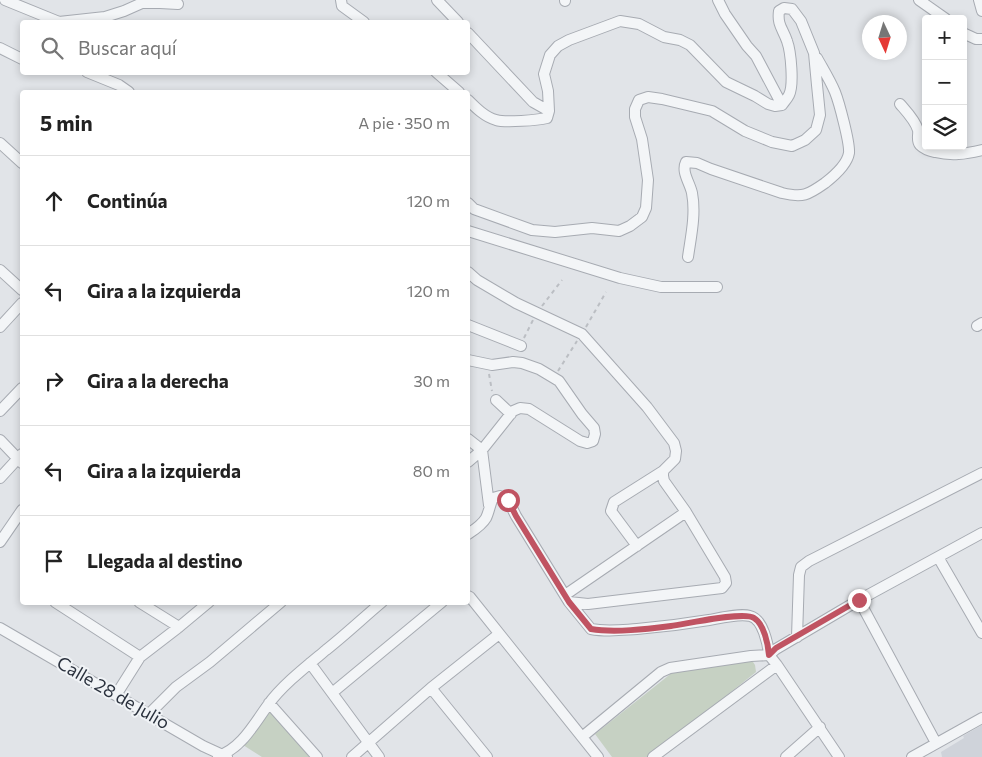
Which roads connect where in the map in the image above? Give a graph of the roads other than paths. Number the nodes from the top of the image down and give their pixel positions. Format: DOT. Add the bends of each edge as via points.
graph roads {
  1 [pos="5,0"];
  2 [pos="341,0"];
  3 [pos="437,0"];
  4 [pos="718,0"];
  5 [pos="919,0"];
  6 [pos="979,0"];
  7 [pos="178,4"];
  8 [pos="982,11"];
  9 [pos="940,15"];
  10 [pos="54,20"];
  11 [pos="77,20"];
  12 [pos="361,20"];
  13 [pos="456,20"];
  14 [pos="470,35"];
  15 [pos="967,35"];
  16 [pos="982,40"];
  17 [pos="0,48"];
  18 [pos="814,53"];
  19 [pos="20,58"];
  20 [pos="94,75"];
  21 [pos="439,75"];
  22 [pos="126,90"];
  23 [pos="457,90"];
  24 [pos="470,102"];
  25 [pos="900,104"];
  26 [pos="782,105"];
  27 [pos="549,111"];
  28 [pos="0,143"];
  29 [pos="982,150"];
  30 [pos="20,161"];
  31 [pos="470,205"];
  32 [pos="470,232"];
  33 [pos="688,257"];
  34 [pos="0,270"];
  35 [pos="470,274"];
  36 [pos="717,287"];
  37 [pos="20,288"];
  38 [pos="20,305"];
  39 [pos="470,326"];
  40 [pos="0,327"];
  41 [pos="521,346"];
  42 [pos="470,360"];
  43 [pos="20,390"];
  44 [pos="496,400"];
  45 [pos="0,410"];
  46 [pos="511,414"];
  47 [pos="0,440"];
  48 [pos="470,441"];
  49 [pos="482,450"];
  50 [pos="20,458"];
  51 [pos="20,460"];
  52 [pos="470,460"];
  53 [pos="663,471"];
  54 [pos="982,473"];
  55 [pos="0,478"];
  56 [pos="489,506"];
  57 [pos="686,512"];
  58 [pos="20,513"];
  59 [pos="470,532"];
  60 [pos="982,533"];
  61 [pos="0,542"];
  62 [pos="637,546"];
  63 [pos="938,557"];
  64 [pos="470,597"];
  65 [pos="567,598"];
  66 [pos="859,600"];
  67 [pos="60,605"];
  68 [pos="144,605"];
  69 [pos="205,605"];
  70 [pos="277,605"];
  71 [pos="378,605"];
  72 [pos="438,605"];
  73 [pos="179,627"];
  74 [pos="0,628"];
  75 [pos="982,633"];
  76 [pos="499,634"];
  77 [pos="797,636"];
  78 [pos="769,655"];
  79 [pos="140,657"];
  80 [pos="310,663"];
  81 [pos="777,665"];
  82 [pos="431,688"];
  83 [pos="332,693"];
  84 [pos="116,695"];
  85 [pos="269,703"];
  86 [pos="149,714"];
  87 [pos="982,718"];
  88 [pos="820,727"];
  89 [pos="582,737"];
  90 [pos="368,743"];
  91 [pos="936,743"];
  92 [pos="222,756"];
  93 [pos="317,757"];
  94 [pos="352,757"];
  95 [pos="379,757"];
  96 [pos="487,757"];
  97 [pos="598,757"];
  98 [pos="653,757"];
  99 [pos="786,757"];
  100 [pos="839,757"];
  101 [pos="912,757"];
  1 -- 10 [label="street"];
  2 -- 12 [label="street" via="342,6"];
  3 -- 13 [label="street"];
  4 -- 26 [label="street" via="756,56"];
  5 -- 9 [label="street"];
  6 -- 8 [label="street"];
  7 -- 11 [label="street" via="142,3 105,17"];
  14 -- 27 [label="street" via="532,102"];
  15 -- 16 [label="street"];
  17 -- 19 [label="street"];
  18 -- 26 [label="street" via="792,9 779,11 779,24 788,40 792,76 790,95"];
  18 -- 31 [label="street" via="820,115 816,130 792,146 745,131 712,111 662,99 648,97 638,100 635,117 648,180 646,208 642,217 630,226 619,230 532,230"];
  18 -- 33 [label="street" via="835,92 847,136 849,153 845,162 827,181 802,196 782,193 686,162 684,170 693,205"];
  20 -- 22 [label="street"];
  21 -- 23 [label="street"];
  24 -- 27 [label="street" via="482,114 498,121 538,120 547,118"];
  25 -- 29 [label="street" via="918,131 921,146 928,150 948,155"];
  26 -- 27 [label="street" via="768,104 726,82 690,45 664,37 639,24 620,21 564,43 550,55 544,74"];
  28 -- 30 [label="street"];
  32 -- 36 [label="street" via="620,278 662,287"];
  34 -- 37 [label="street"];
  35 -- 53 [label="street" via="516,303 582,334 647,407 674,443 675,459"];
  38 -- 40 [label="street"];
  39 -- 41 [label="street"];
  42 -- 46 [label="street" via="492,365 522,363 559,381 594,428 595,434 593,441 580,442 529,409 520,408"];
  43 -- 45 [label="street"];
  44 -- 46 [label="street"];
  46 -- 49 [label="street"];
  47 -- 50 [label="street"];
  48 -- 49 [label="street"];
  49 -- 52 [label="street"];
  49 -- 56 [label="street"];
  51 -- 55 [label="street"];
  53 -- 57 [label="street" via="664,481"];
  53 -- 62 [label="street" via="612,506 611,511"];
  54 -- 77 [label="street" via="802,567"];
  56 -- 59 [label="street" via="481,524"];
  56 -- 65 [label="street" via="493,498 500,496 508,500"];
  57 -- 62 [label="street"];
  57 -- 65 [label="street" via="726,577 722,588 588,604"];
  58 -- 61 [label="street"];
  60 -- 63 [label="street"];
  62 -- 65 [label="street"];
  63 -- 66 [label="street"];
  63 -- 75 [label="street"];
  64 -- 76 [label="street"];
  65 -- 78 [label="street" via="591,629 605,632 750,616 756,618 765,634"];
  66 -- 77 [label="street"];
  66 -- 91 [label="street"];
  67 -- 79 [label="street"];
  68 -- 73 [label="street"];
  69 -- 73 [label="street"];
  70 -- 86 [label="street" via="176,687"];
  71 -- 80 [label="street"];
  72 -- 83 [label="street"];
  73 -- 79 [label="street"];
  74 -- 84 [label="street, Calle 28 de Julio"];
  76 -- 82 [label="street"];
  76 -- 89 [label="street"];
  77 -- 78 [label="street"];
  78 -- 81 [label="street"];
  78 -- 89 [label="street" via="660,672"];
  79 -- 84 [label="street"];
  80 -- 83 [label="street"];
  80 -- 85 [label="street"];
  81 -- 88 [label="street"];
  81 -- 98 [label="street"];
  82 -- 90 [label="street"];
  82 -- 96 [label="street"];
  83 -- 90 [label="street"];
  84 -- 86 [label="street, Calle 28 de Julio"];
  85 -- 92 [label="street" via="251,730"];
  85 -- 93 [label="street"];
  86 -- 92 [label="street, Calle 28 de Julio"];
  87 -- 91 [label="street"];
  88 -- 99 [label="street"];
  88 -- 100 [label="street"];
  89 -- 97 [label="street"];
  90 -- 94 [label="street"];
  90 -- 95 [label="street"];
  91 -- 101 [label="street"];
}
